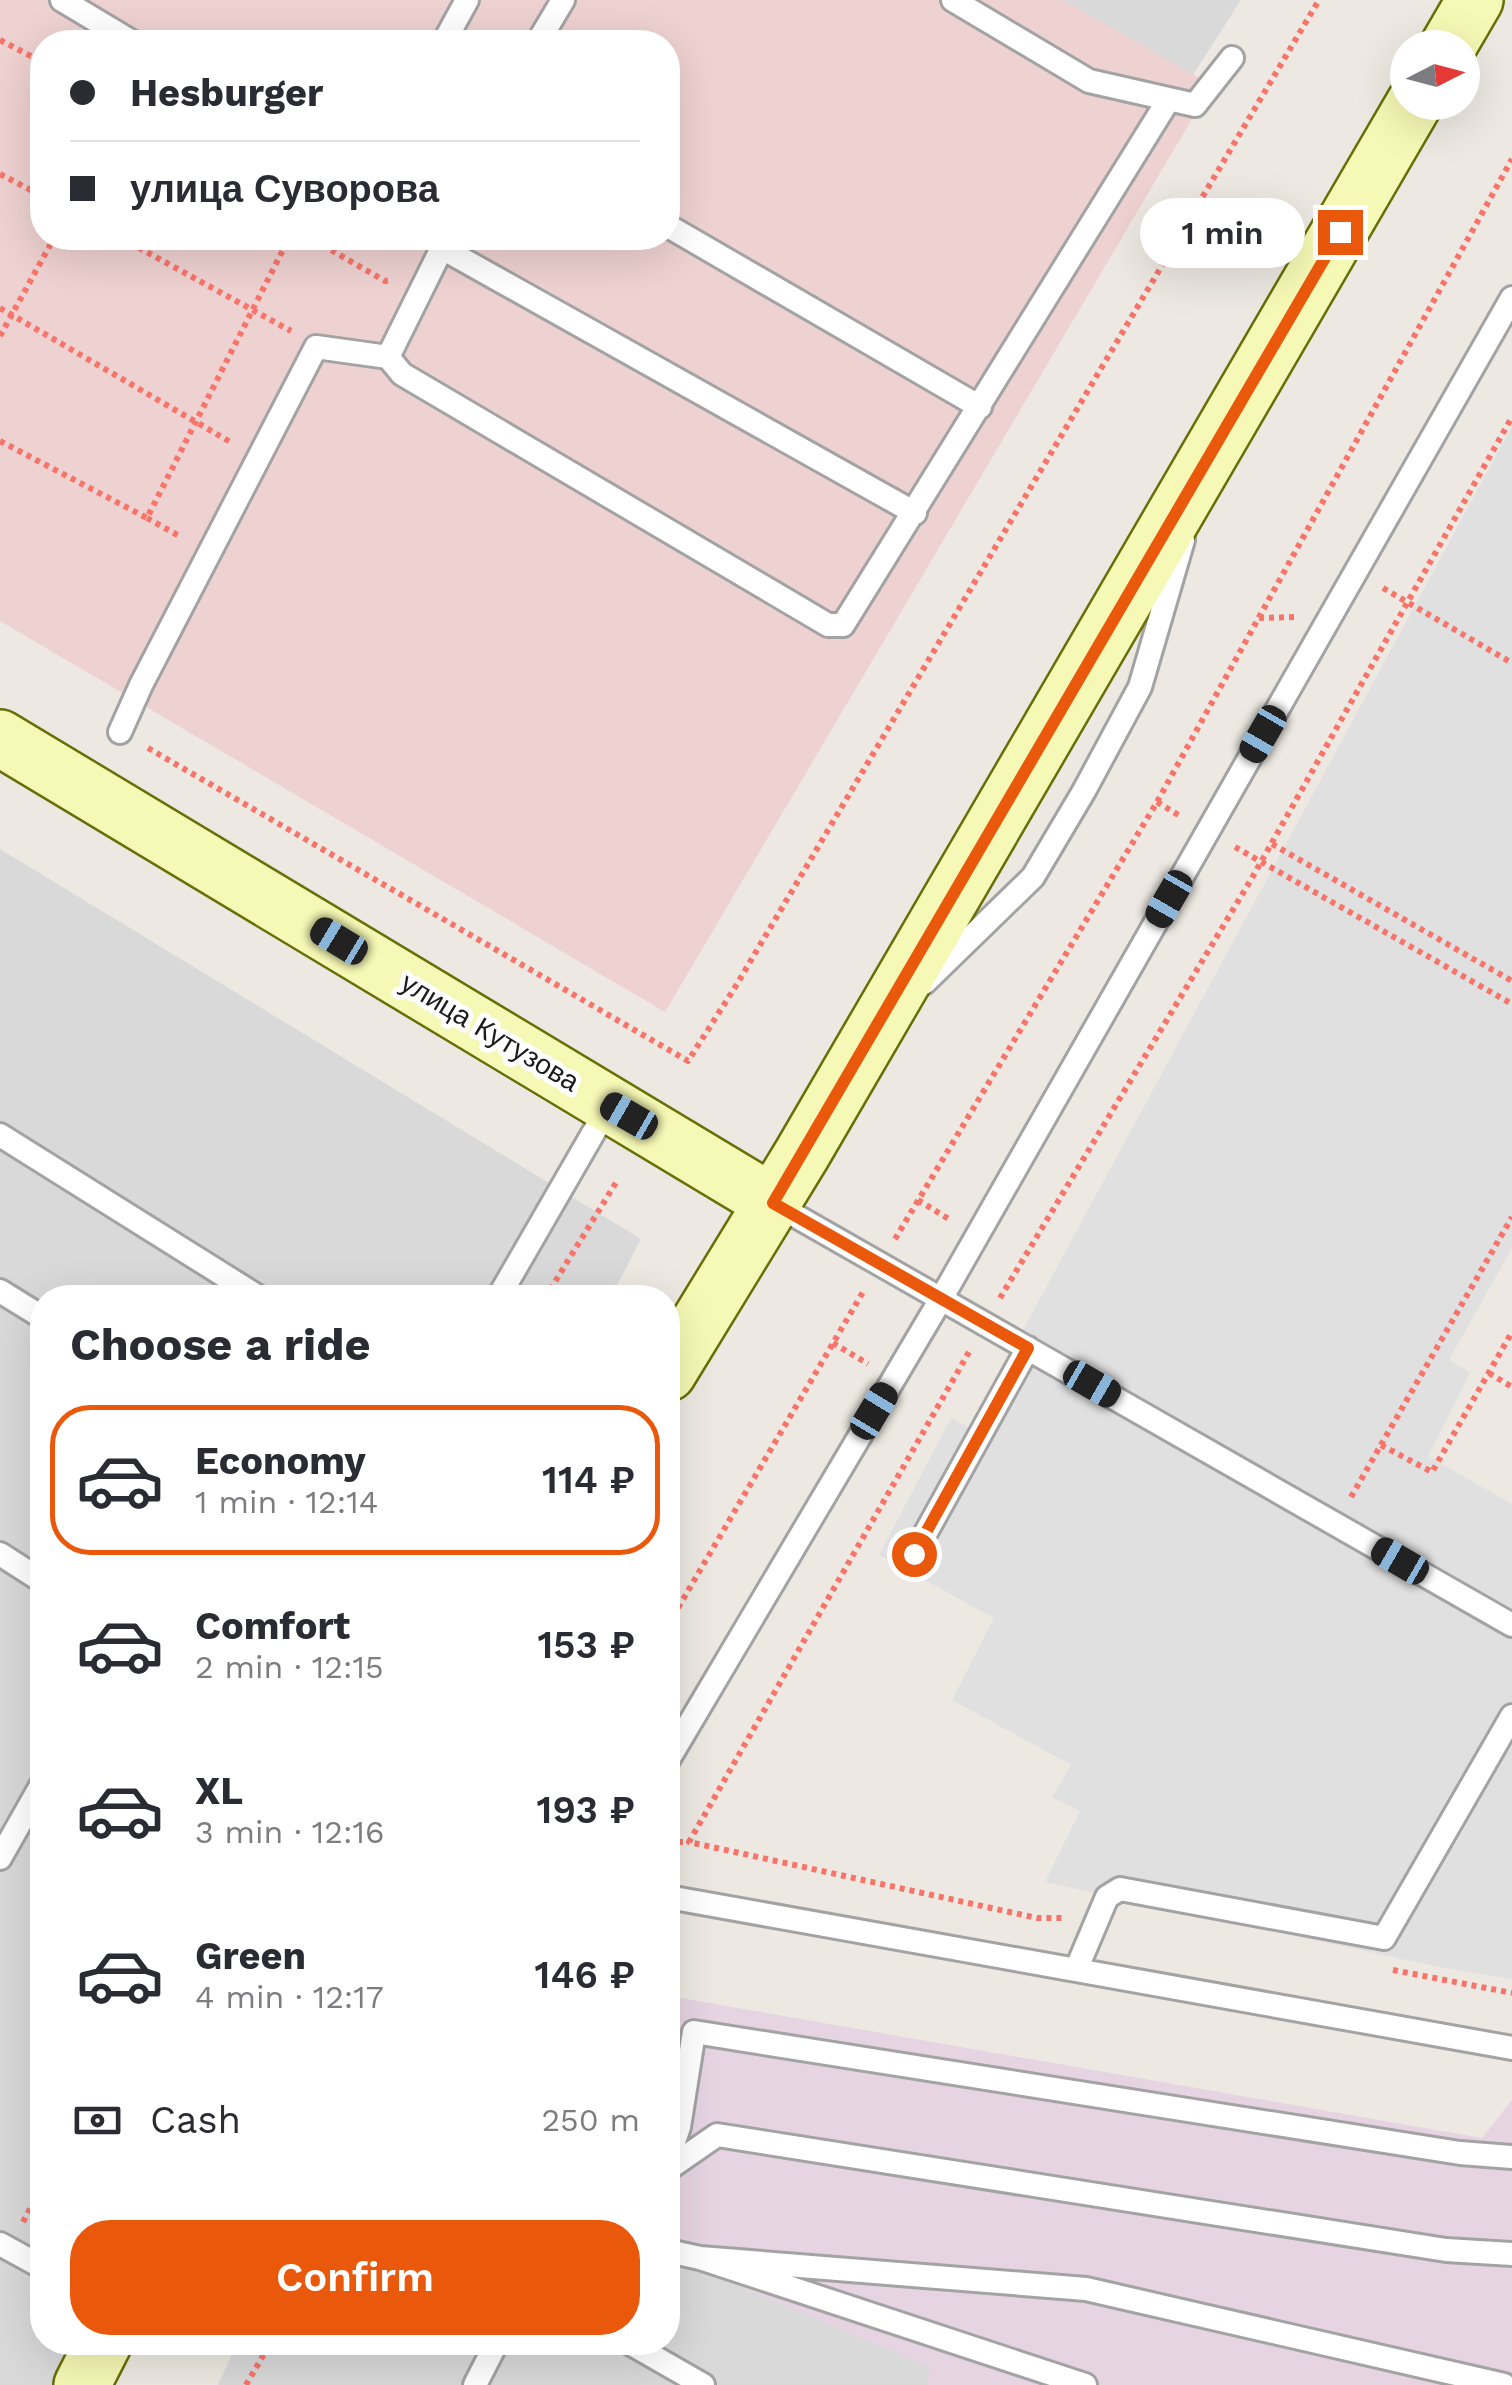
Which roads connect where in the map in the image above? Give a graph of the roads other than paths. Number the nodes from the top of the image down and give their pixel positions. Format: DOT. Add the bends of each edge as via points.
graph roads {
  1 [pos="62,0"];
  2 [pos="468,0"];
  3 [pos="563,0"];
  4 [pos="953,0"];
  5 [pos="1475,0"];
  6 [pos="112,30"];
  7 [pos="451,30"];
  8 [pos="545,30"];
  9 [pos="1458,30"];
  10 [pos="1232,58"];
  11 [pos="1169,99"];
  12 [pos="1405,120"];
  13 [pos="680,233"];
  14 [pos="440,250"];
  15 [pos="458,250"];
  16 [pos="1512,298"];
  17 [pos="388,356"];
  18 [pos="980,407"];
  19 [pos="914,513"];
  20 [pos="120,732"];
  21 [pos="0,738"];
  22 [pos="610,1104"];
  23 [pos="0,1136"];
  24 [pos="773,1203"];
  25 [pos="239,1285"];
  26 [pos="506,1285"];
  27 [pos="0,1291"];
  28 [pos="941,1298"];
  29 [pos="30,1310"];
  30 [pos="1028,1348"];
  31 [pos="680,1354"];
  32 [pos="0,1554"];
  33 [pos="914,1554"];
  34 [pos="30,1573"];
  35 [pos="1512,1625"];
  36 [pos="1512,1716"];
  37 [pos="680,1740"];
  38 [pos="30,1805"];
  39 [pos="0,1858"];
  40 [pos="680,1899"];
  41 [pos="1076,1970"];
  42 [pos="1512,2048"];
  43 [pos="680,2121"];
  44 [pos="1512,2158"];
  45 [pos="680,2160"];
  46 [pos="0,2244"];
  47 [pos="680,2254"];
  48 [pos="1512,2254"];
  49 [pos="700,2258"];
  50 [pos="30,2260"];
  51 [pos="97,2355"];
  52 [pos="490,2355"];
  53 [pos="651,2355"];
  54 [pos="82,2385"];
  55 [pos="474,2385"];
  56 [pos="704,2385"];
  57 [pos="1085,2385"];
  58 [pos="1504,2385"];
  1 -- 6 [label="lane"];
  2 -- 7 [label="lane"];
  3 -- 8 [label="lane"];
  4 -- 11 [label="lane" via="1089,80"];
  5 -- 9 [label="main road"];
  10 -- 11 [label="lane" via="1195,105"];
  11 -- 18 [label="lane"];
  12 -- 24 [label="main road"];
  13 -- 18 [label="lane"];
  14 -- 17 [label="lane"];
  15 -- 19 [label="lane"];
  16 -- 28 [label="lane"];
  17 -- 19 [label="lane" via="402,374 828,625 849,620"];
  17 -- 20 [label="lane" via="316,346"];
  18 -- 19 [label="lane"];
  21 -- 22 [label="main road, улица Кутузова"];
  22 -- 24 [label="main road, улица Кутузова"];
  22 -- 26 [label="lane"];
  23 -- 25 [label="lane"];
  24 -- 28 [label="lane"];
  24 -- 31 [label="main road"];
  27 -- 29 [label="lane"];
  28 -- 30 [label="lane"];
  28 -- 37 [label="lane"];
  30 -- 33 [label="lane"];
  30 -- 35 [label="lane"];
  32 -- 34 [label="lane"];
  36 -- 41 [label="lane" via="1384,1938 1120,1888 1107,1897"];
  38 -- 39 [label="lane"];
  40 -- 41 [label="lane"];
  41 -- 42 [label="lane"];
  43 -- 44 [label="lane" via="694,2032"];
  45 -- 48 [label="lane" via="716,2135 1446,2250"];
  46 -- 50 [label="lane"];
  47 -- 49 [label="lane"];
  49 -- 57 [label="lane"];
  49 -- 58 [label="lane" via="1086,2289"];
  51 -- 54 [label="main road"];
  52 -- 55 [label="lane"];
  53 -- 56 [label="lane"];
}
